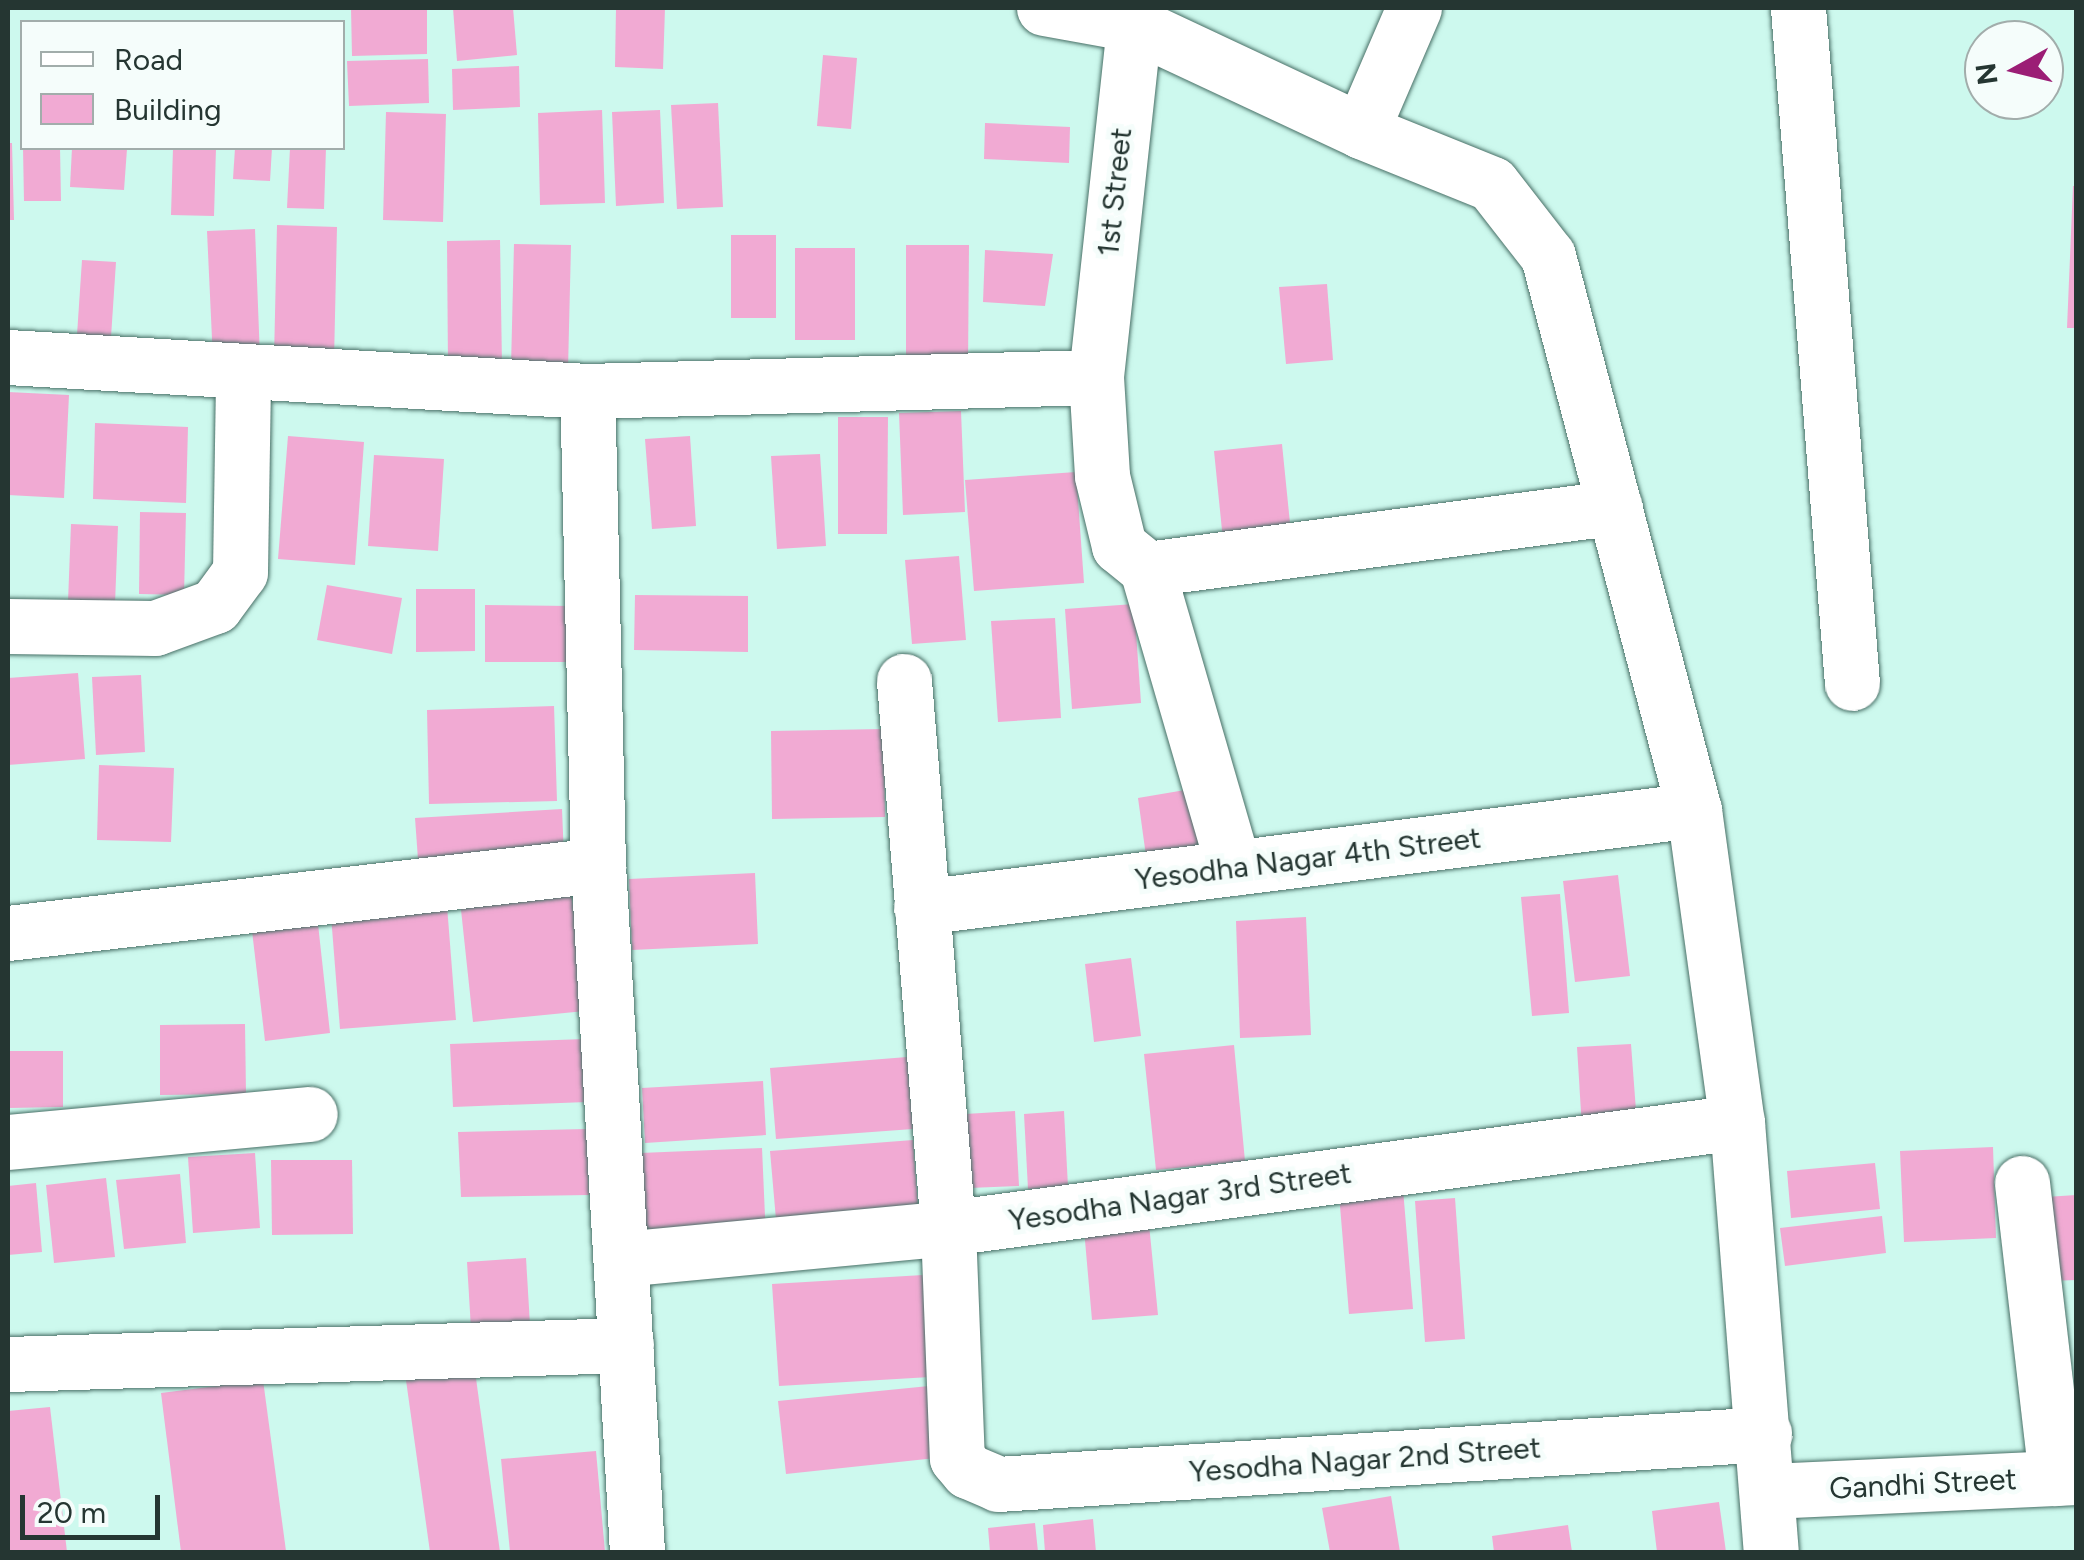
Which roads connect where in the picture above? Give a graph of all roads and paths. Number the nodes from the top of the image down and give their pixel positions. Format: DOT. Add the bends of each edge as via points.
graph roads {
  1 [pos="1044,8"];
  2 [pos="1414,8"];
  3 [pos="1798,8"];
  4 [pos="1134,16"];
  5 [pos="1361,131"];
  6 [pos="8,356"];
  7 [pos="243,370"];
  8 [pos="1096,377"];
  9 [pos="587,391"];
  10 [pos="1614,507"];
  11 [pos="1147,569"];
  12 [pos="8,626"];
  13 [pos="904,680"];
  14 [pos="1852,683"];
  15 [pos="1694,810"];
  16 [pos="598,865"];
  17 [pos="1234,868"];
  18 [pos="921,907"];
  19 [pos="8,933"];
  20 [pos="310,1114"];
  21 [pos="1738,1122"];
  22 [pos="8,1142"];
  23 [pos="2022,1182"];
  24 [pos="948,1228"];
  25 [pos="621,1259"];
  26 [pos="626,1345"];
  27 [pos="8,1364"];
  28 [pos="1764,1434"];
  29 [pos="2066,1478"];
  30 [pos="1769,1491"];
  31 [pos="638,1552"];
  32 [pos="1770,1552"];
  1 -- 4 [label="street"];
  2 -- 5 [label="street"];
  3 -- 14 [label="street"];
  4 -- 5 [label="street"];
  4 -- 8 [label="street, 1st Street"];
  5 -- 10 [label="street" via="1492,184 1548,256"];
  6 -- 7 [label="street"];
  7 -- 9 [label="street"];
  7 -- 12 [label="street" via="240,572 215,606 155,628"];
  8 -- 9 [label="street"];
  8 -- 11 [label="street, 1st Street" via="1108,505 1119,546"];
  9 -- 16 [label="street"];
  10 -- 11 [label="street"];
  10 -- 15 [label="street"];
  11 -- 17 [label="street"];
  13 -- 18 [label="street"];
  15 -- 17 [label="street, Yesodha Nagar 4th Street"];
  15 -- 21 [label="street"];
  16 -- 19 [label="street"];
  16 -- 25 [label="street"];
  17 -- 18 [label="street, Yesodha Nagar 4th Street"];
  18 -- 24 [label="street"];
  20 -- 22 [label="street"];
  21 -- 24 [label="street, Yesodha Nagar 3rd Street"];
  21 -- 28 [label="street"];
  23 -- 29 [label="street"];
  24 -- 25 [label="street, Yesodha Nagar 3rd Street"];
  24 -- 28 [label="street, Yesodha Nagar 2nd Street" via="957,1458 968,1471 998,1484"];
  25 -- 26 [label="street"];
  26 -- 27 [label="street"];
  26 -- 31 [label="street"];
  28 -- 30 [label="street"];
  29 -- 30 [label="street, Gandhi Street"];
  30 -- 32 [label="street"];
}
